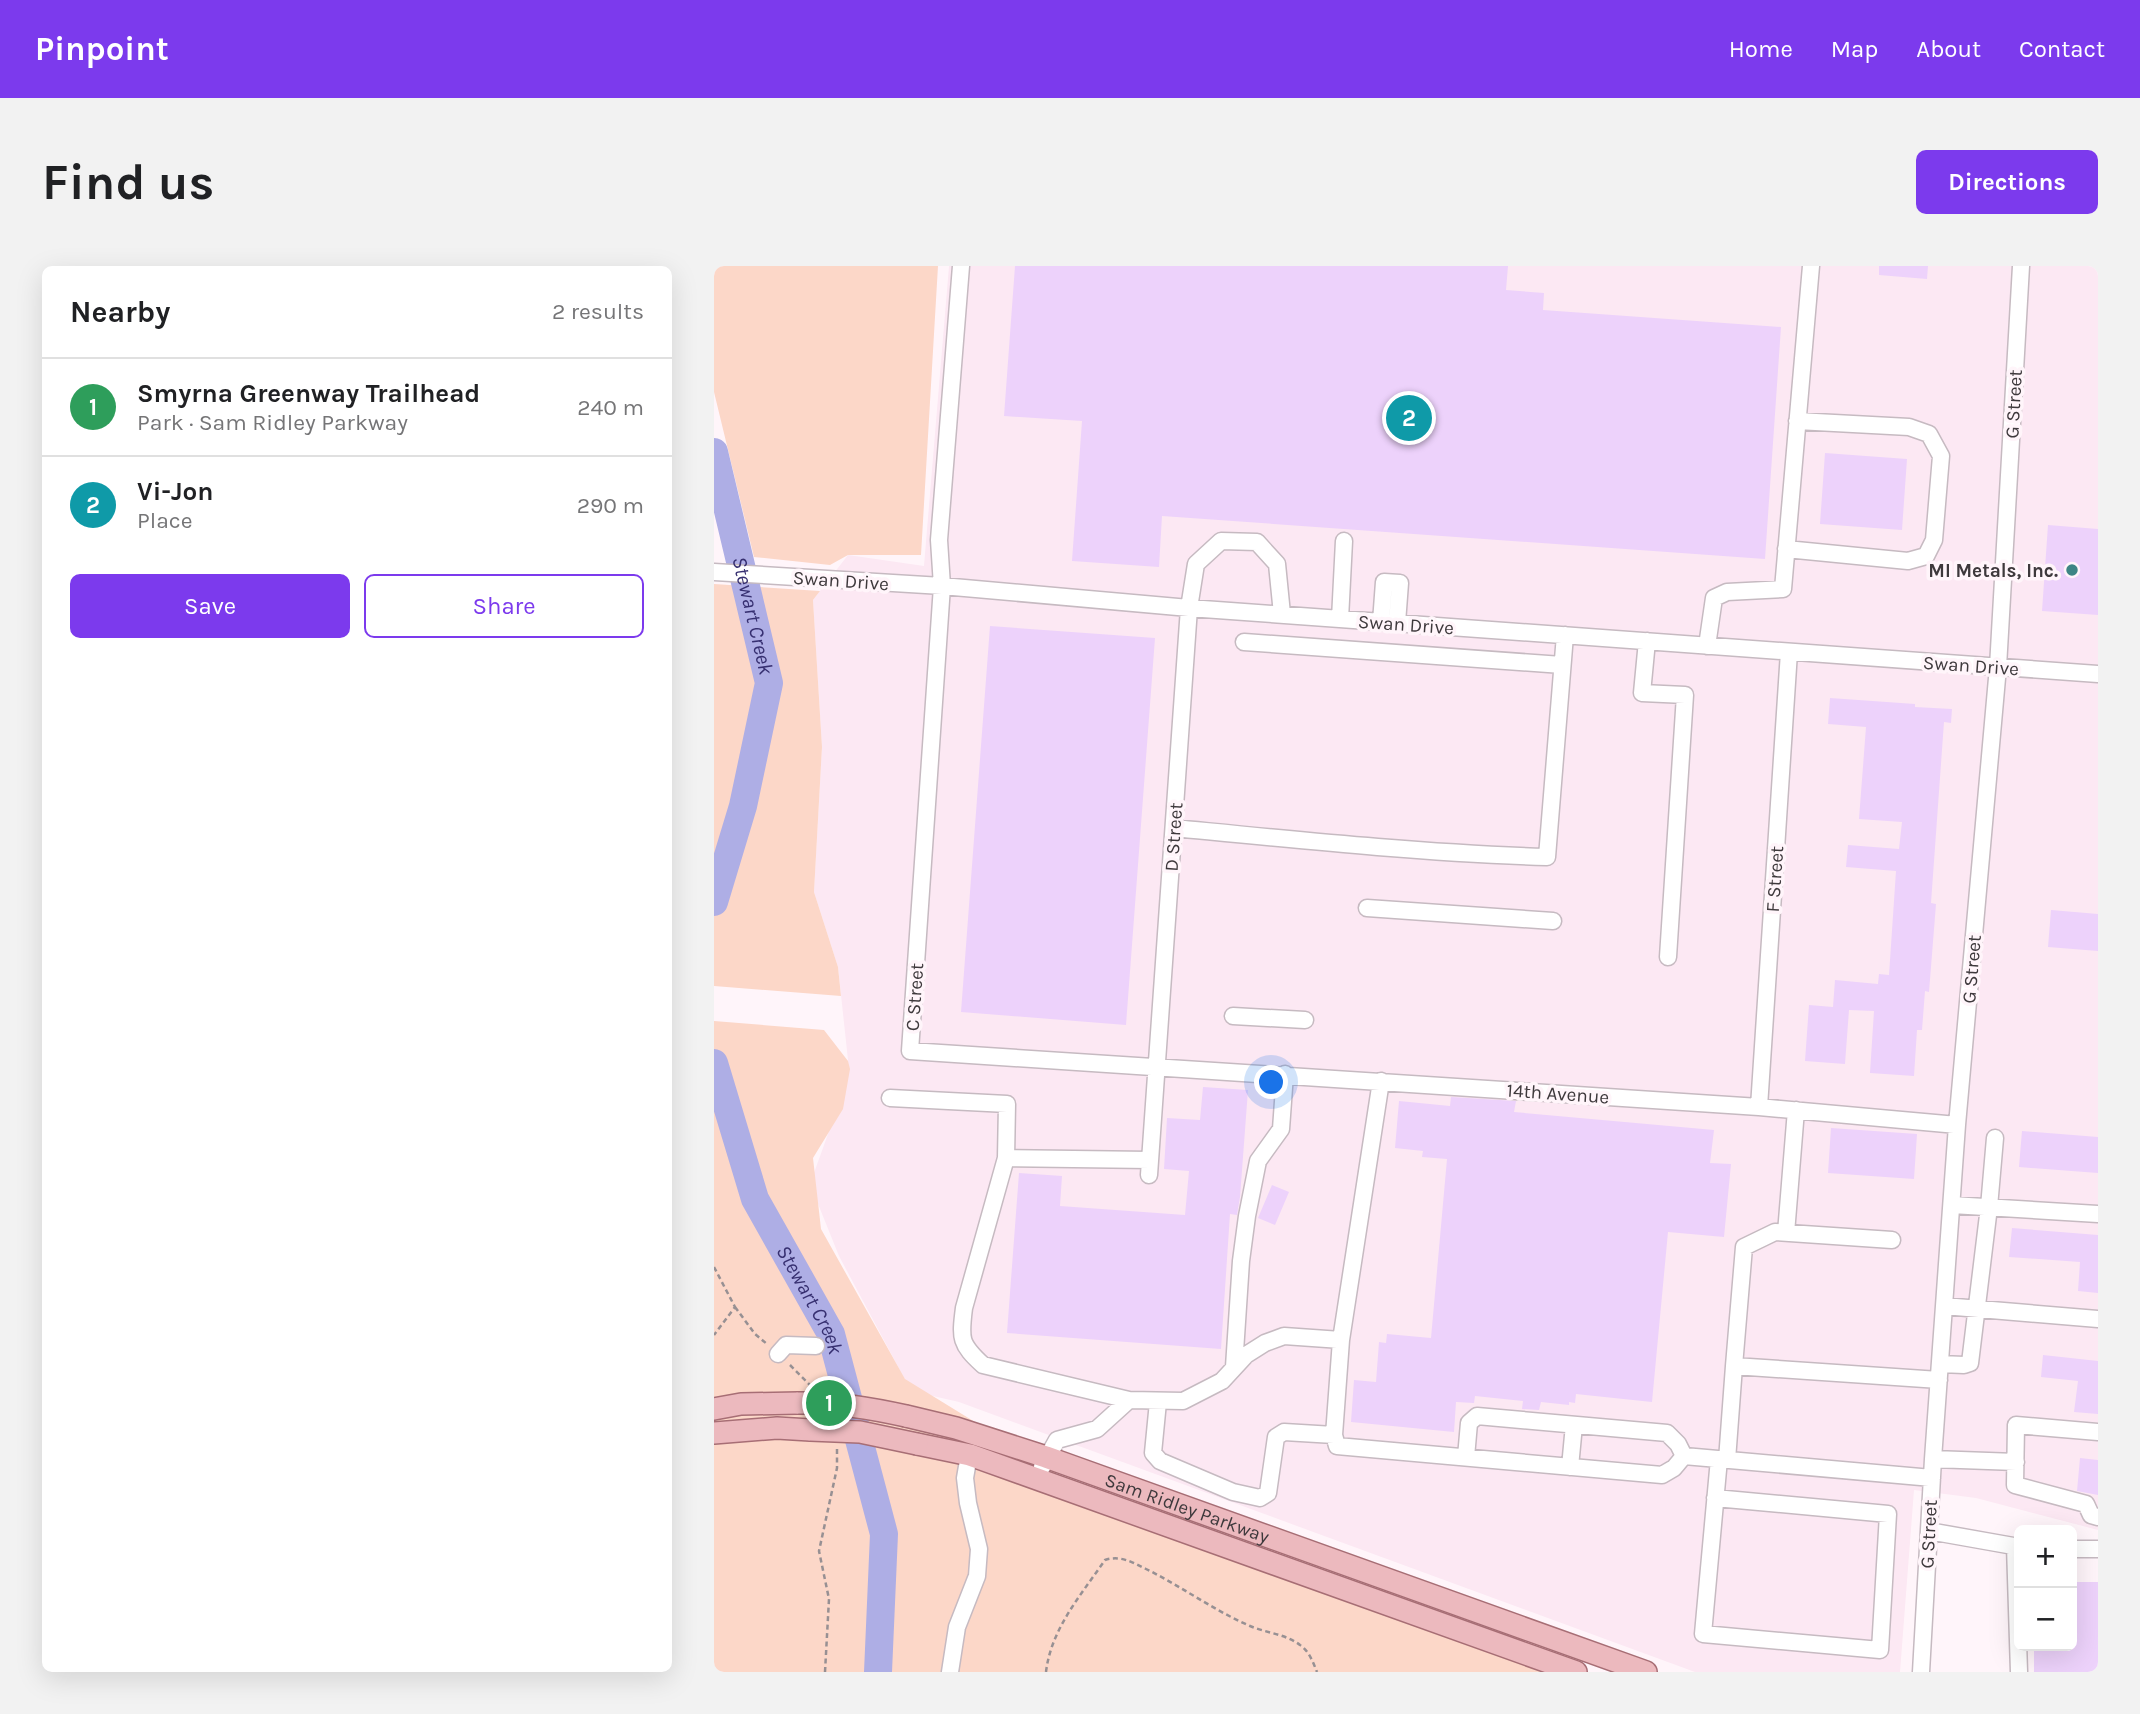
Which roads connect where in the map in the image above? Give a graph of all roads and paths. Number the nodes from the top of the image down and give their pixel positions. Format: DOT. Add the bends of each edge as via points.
graph roads {
  1 [pos="961,266"];
  2 [pos="1811,266"];
  3 [pos="2021,266"];
  4 [pos="1797,421"];
  5 [pos="1344,541"];
  6 [pos="1786,549"];
  7 [pos="714,572"];
  8 [pos="942,586"];
  9 [pos="1189,608"];
  10 [pos="1282,614"];
  11 [pos="1340,619"];
  12 [pos="1565,635"];
  13 [pos="1647,641"];
  14 [pos="1244,642"];
  15 [pos="1707,646"];
  16 [pos="1789,652"];
  17 [pos="1562,665"];
  18 [pos="1998,667"];
  19 [pos="2098,674"];
  20 [pos="1174,828"];
  21 [pos="1367,908"];
  22 [pos="1553,921"];
  23 [pos="1668,957"];
  24 [pos="1233,1016"];
  25 [pos="1305,1020"];
  26 [pos="1157,1066"];
  27 [pos="1285,1074"];
  28 [pos="1381,1081"];
  29 [pos="890,1098"];
  30 [pos="1759,1107"];
  31 [pos="1796,1110"];
  32 [pos="1957,1125"];
  33 [pos="1995,1138"];
  34 [pos="1006,1158"];
  35 [pos="1952,1205"];
  36 [pos="1989,1207"];
  37 [pos="2098,1214"];
  38 [pos="1786,1233"];
  39 [pos="1892,1240"];
  40 [pos="714,1267"];
  41 [pos="1944,1306"];
  42 [pos="1976,1308"];
  43 [pos="2098,1319"];
  44 [pos="714,1335"];
  45 [pos="1341,1340"];
  46 [pos="816,1346"];
  47 [pos="778,1354"];
  48 [pos="1734,1366"];
  49 [pos="1234,1367"];
  50 [pos="1939,1372"];
  51 [pos="1129,1399"];
  52 [pos="1158,1402"];
  53 [pos="714,1409"];
  54 [pos="1574,1425"];
  55 [pos="2098,1432"];
  56 [pos="714,1433"];
  57 [pos="1334,1435"];
  58 [pos="838,1437"];
  59 [pos="969,1455"];
  60 [pos="1684,1456"];
  61 [pos="1046,1457"];
  62 [pos="1466,1457"];
  63 [pos="1933,1459"];
  64 [pos="1723,1460"];
  65 [pos="2016,1462"];
  66 [pos="1570,1467"];
  67 [pos="1931,1478"];
  68 [pos="1037,1479"];
  69 [pos="1715,1498"];
  70 [pos="2098,1517"];
  71 [pos="1929,1531"];
  72 [pos="2014,1545"];
  73 [pos="2077,1549"];
  74 [pos="2098,1549"];
  75 [pos="2018,1588"];
  76 [pos="825,1672"];
  77 [pos="950,1672"];
  78 [pos="1046,1672"];
  79 [pos="1317,1672"];
  80 [pos="1576,1672"];
  81 [pos="1646,1672"];
  82 [pos="1921,1672"];
  83 [pos="2019,1672"];
  1 -- 8 [label="street" via="939,540"];
  2 -- 4 [label="street"];
  3 -- 18 [label="street, G Street"];
  4 -- 6 [label="street"];
  4 -- 6 [label="street" via="1909,427 1929,435 1941,456 1934,540 1926,556 1908,561"];
  5 -- 11 [label="street"];
  6 -- 15 [label="street" via="1783,589 1727,592 1714,598"];
  7 -- 8 [label="street, Swan Drive"];
  8 -- 9 [label="street, Swan Drive"];
  8 -- 26 [label="street, C Street" via="910,1051"];
  9 -- 10 [label="street, Swan Drive"];
  9 -- 10 [label="street, D Street" via="1196,564 1221,541 1257,542 1277,564"];
  9 -- 20 [label="street, D Street"];
  10 -- 11 [label="street, Swan Drive"];
  11 -- 12 [label="street, Swan Drive"];
  12 -- 13 [label="street, Swan Drive"];
  12 -- 17 [label="street"];
  13 -- 15 [label="street, Swan Drive"];
  13 -- 23 [label="street" via="1642,692 1685,695"];
  14 -- 17 [label="street"];
  15 -- 16 [label="street, Swan Drive"];
  16 -- 18 [label="street, Swan Drive"];
  16 -- 30 [label="street, F Street"];
  17 -- 20 [label="street" via="1547,857"];
  18 -- 19 [label="street, Swan Drive"];
  18 -- 32 [label="street, G Street"];
  20 -- 26 [label="street, D Street"];
  21 -- 22 [label="street"];
  24 -- 25 [label="street"];
  26 -- 27 [label="street, 14th Avenue"];
  26 -- 34 [label="street" via="1150,1168"];
  27 -- 28 [label="street, 14th Avenue"];
  27 -- 49 [label="street" via="1281,1129 1258,1161 1247,1216"];
  28 -- 30 [label="street, 14th Avenue"];
  28 -- 45 [label="street"];
  29 -- 34 [label="street" via="1007,1104"];
  30 -- 31 [label="street, 14th Avenue"];
  31 -- 32 [label="street, 14th Avenue"];
  31 -- 38 [label="street"];
  32 -- 35 [label="street, G Street"];
  33 -- 36 [label="street"];
  34 -- 51 [label="street" via="964,1308 961,1331 966,1350 983,1366"];
  35 -- 36 [label="street"];
  35 -- 41 [label="street, G Street"];
  36 -- 37 [label="street"];
  36 -- 42 [label="street"];
  38 -- 39 [label="street"];
  38 -- 48 [label="street" via="1775,1232 1744,1247"];
  40 -- 44 [label="path" via="735,1307"];
  41 -- 42 [label="street"];
  41 -- 50 [label="street, G Street"];
  42 -- 43 [label="street"];
  42 -- 50 [label="street" via="1970,1363"];
  45 -- 49 [label="street" via="1284,1336 1265,1343"];
  45 -- 57 [label="street"];
  46 -- 47 [label="street" via="786,1345"];
  48 -- 50 [label="street"];
  48 -- 64 [label="street"];
  49 -- 52 [label="street" via="1222,1381 1183,1401"];
  50 -- 63 [label="street, G Street"];
  51 -- 52 [label="street"];
  51 -- 61 [label="street" via="1097,1429 1057,1440"];
  52 -- 57 [label="street" via="1153,1453 1160,1461 1233,1492 1261,1498 1268,1493 1276,1437 1284,1432"];
  53 -- 61 [label="main road, Sam Ridley Parkway, bridge" via="817,1403 884,1411"];
  54 -- 60 [label="street" via="1667,1433"];
  54 -- 62 [label="street" via="1477,1416 1469,1423"];
  54 -- 66 [label="street"];
  55 -- 65 [label="street" via="2016,1425"];
  56 -- 59 [label="main road, Sam Ridley Parkway, bridge" via="776,1428 860,1432"];
  57 -- 62 [label="street" via="1337,1446"];
  58 -- 76 [label="path" via="837,1468 819,1551 829,1599"];
  59 -- 68 [label="main road, Sam Ridley Parkway"];
  59 -- 77 [label="street" via="965,1478 978,1549 977,1576 957,1627"];
  60 -- 64 [label="street"];
  60 -- 66 [label="street" via="1662,1475"];
  61 -- 68 [label="street"];
  61 -- 81 [label="main road, Sam Ridley Parkway"];
  62 -- 66 [label="street"];
  63 -- 65 [label="street"];
  63 -- 67 [label="street, G Street"];
  64 -- 67 [label="street"];
  64 -- 69 [label="street"];
  65 -- 70 [label="street" via="2015,1485 2086,1504 2091,1515"];
  67 -- 71 [label="street, G Street"];
  68 -- 80 [label="main road, Sam Ridley Parkway"];
  69 -- 69 [label="street" via="1703,1634 1880,1650 1888,1514"];
  71 -- 72 [label="street"];
  71 -- 82 [label="street, G Street"];
  73 -- 74 [label="street"];
  75 -- 83 [label="street"];
  78 -- 79 [label="path" via="1048,1653 1064,1620 1105,1560 1113,1557 1148,1570 1252,1627 1301,1645"];
}
